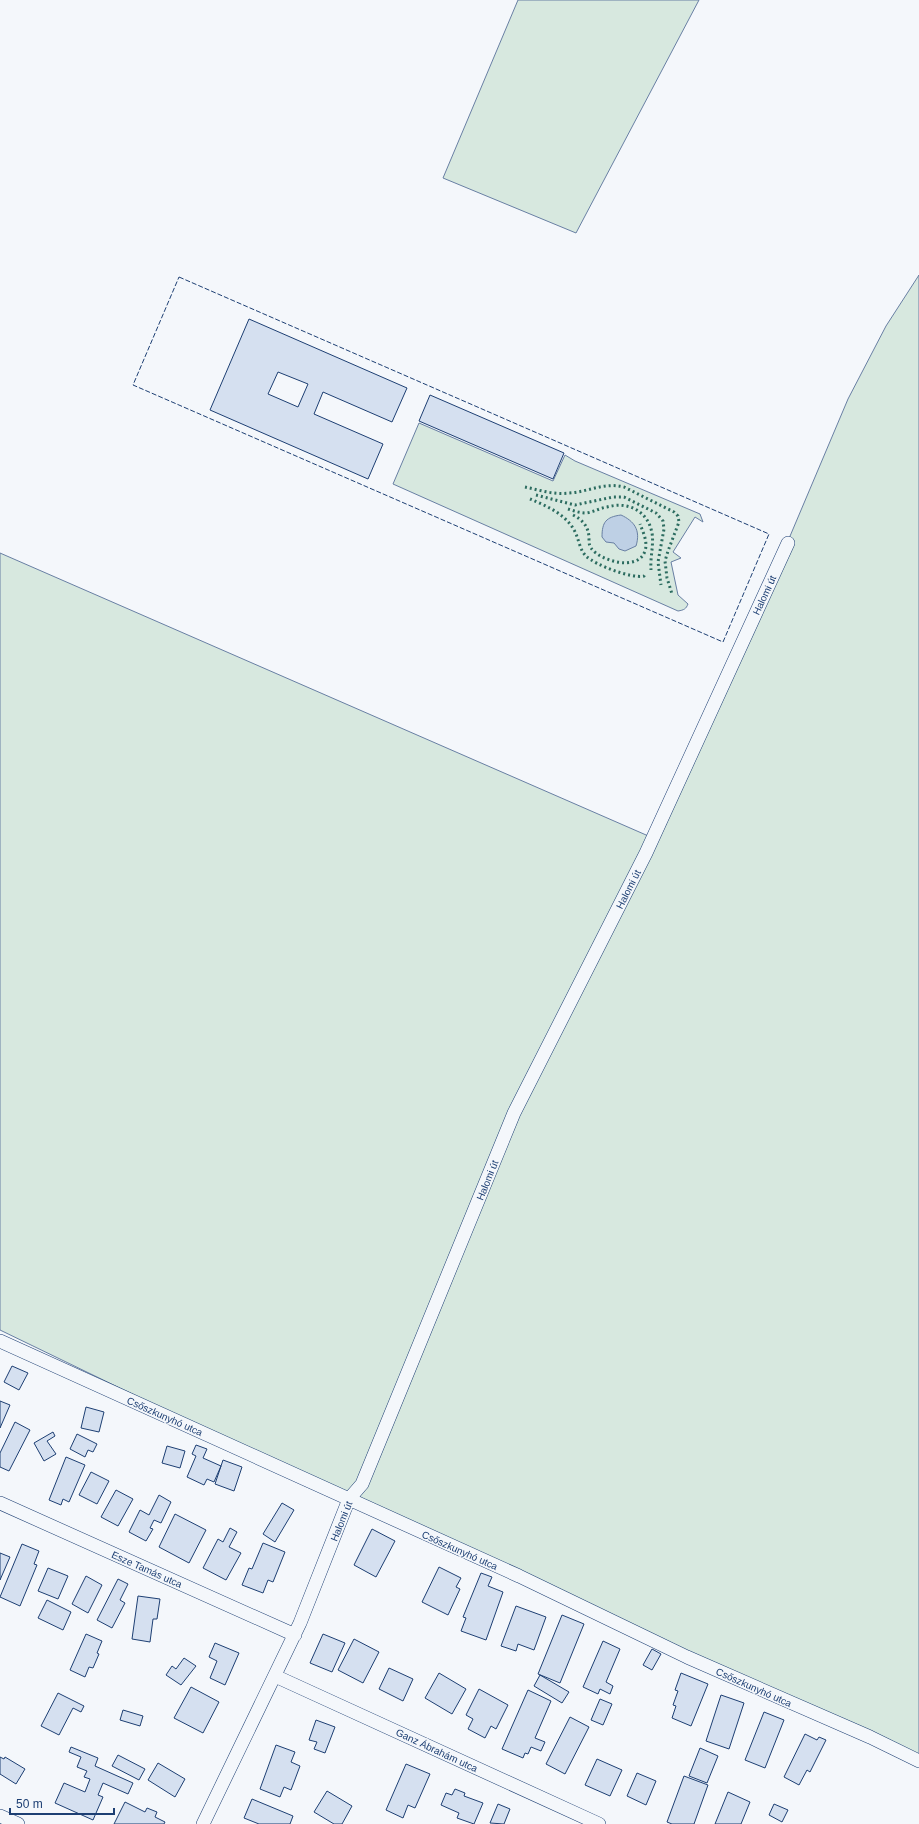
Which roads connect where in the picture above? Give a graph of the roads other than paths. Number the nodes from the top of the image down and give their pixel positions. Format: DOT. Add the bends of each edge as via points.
graph roads {
  1 [pos="788,542"];
  2 [pos="0,1341"];
  3 [pos="349,1499"];
  4 [pos="0,1503"];
  5 [pos="295,1635"];
  6 [pos="276,1676"];
  7 [pos="919,1761"];
  8 [pos="0,1816"];
  9 [pos="18,1824"];
  10 [pos="203,1824"];
  11 [pos="599,1824"];
  1 -- 3 [label="street, Halomi út" via="646,853 514,1113 362,1484"];
  2 -- 3 [label="street, Csőszkunyhó utca"];
  3 -- 5 [label="street, Halomi út"];
  3 -- 7 [label="street, Csőszkunyhó utca" via="519,1576 694,1660"];
  4 -- 5 [label="street, Esze Tamás utca"];
  5 -- 6 [label="street, Halomi út"];
  6 -- 10 [label="street, Halomi út"];
  6 -- 11 [label="street, Ganz Ábrahám utca"];
  8 -- 9 [label="street"];
}
